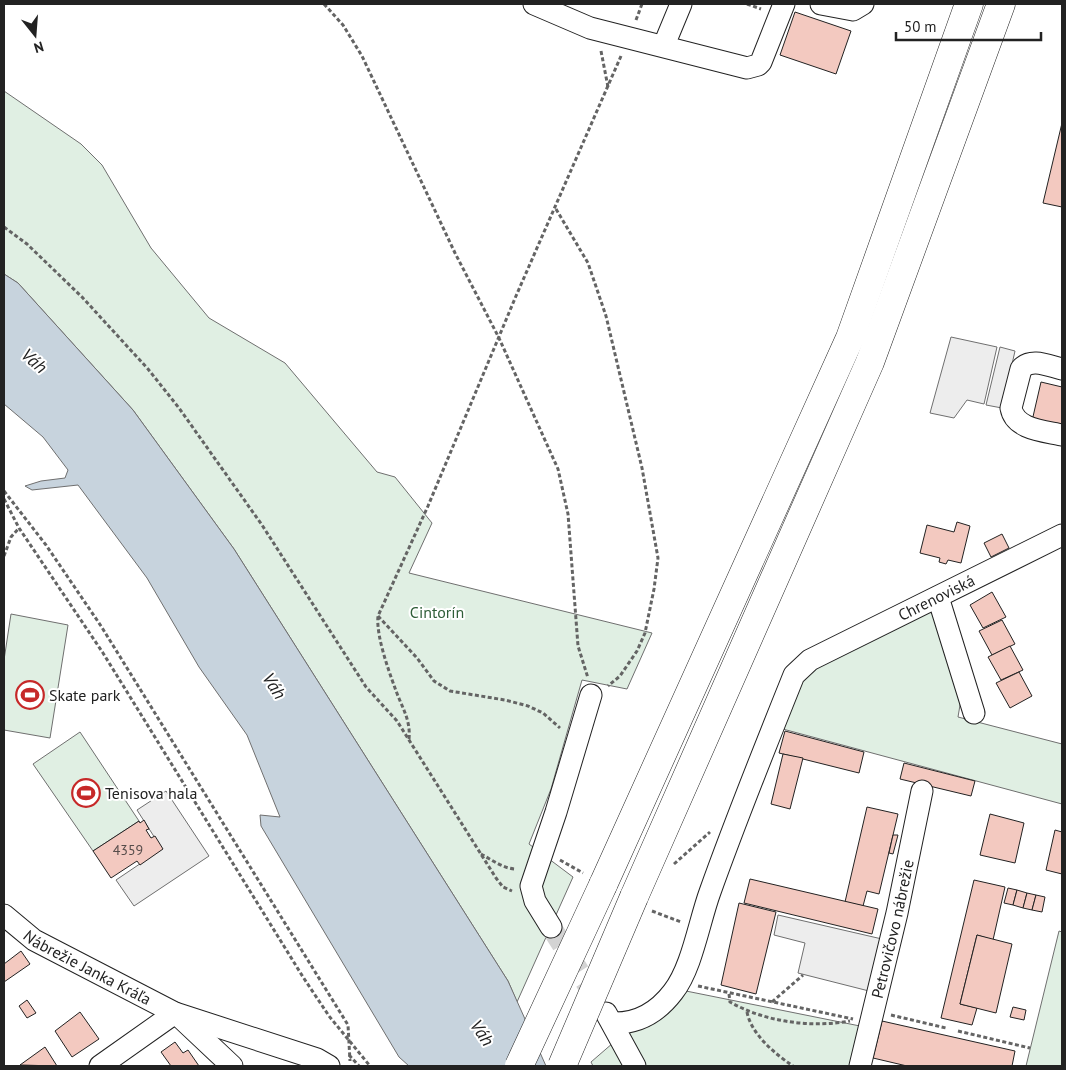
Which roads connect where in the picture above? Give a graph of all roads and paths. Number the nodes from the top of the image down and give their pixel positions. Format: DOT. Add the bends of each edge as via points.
graph roads {
  1 [pos="324,4"];
  2 [pos="534,4"];
  3 [pos="642,4"];
  4 [pos="681,4"];
  5 [pos="748,4"];
  6 [pos="767,4"];
  7 [pos="784,4"];
  8 [pos="821,4"];
  9 [pos="863,4"];
  10 [pos="969,4"];
  11 [pos="1001,4"];
  12 [pos="590,28"];
  13 [pos="629,37"];
  14 [pos="664,45"];
  15 [pos="608,88"];
  16 [pos="556,208"];
  17 [pos="4,227"];
  18 [pos="499,338"];
  19 [pos="1062,369"];
  20 [pos="1062,435"];
  21 [pos="4,491"];
  22 [pos="4,499"];
  23 [pos="19,528"];
  24 [pos="1062,535"];
  25 [pos="4,556"];
  26 [pos="938,596"];
  27 [pos="378,616"];
  28 [pos="589,700"];
  29 [pos="974,713"];
  30 [pos="409,740"];
  31 [pos="575,749"];
  32 [pos="922,791"];
  33 [pos="717,825"];
  34 [pos="480,853"];
  35 [pos="559,859"];
  36 [pos="536,864"];
  37 [pos="670,866"];
  38 [pos="593,879"];
  39 [pos="531,886"];
  40 [pos="640,903"];
  41 [pos="4,914"];
  42 [pos="551,927"];
  43 [pos="698,928"];
  44 [pos="803,975"];
  45 [pos="681,980"];
  46 [pos="729,994"];
  47 [pos="771,1003"];
  48 [pos="874,1010"];
  49 [pos="747,1012"];
  50 [pos="175,1013"];
  51 [pos="946,1028"];
  52 [pos="958,1031"];
  53 [pos="348,1040"];
  54 [pos="1030,1048"];
  55 [pos="100,1066"];
  56 [pos="232,1066"];
  57 [pos="329,1066"];
  58 [pos="358,1066"];
  59 [pos="370,1066"];
  60 [pos="519,1066"];
  61 [pos="562,1066"];
  62 [pos="635,1066"];
  63 [pos="793,1066"];
  64 [pos="860,1066"];
  1 -- 18 [label="path" via="354,40"];
  2 -- 12 [label="street"];
  3 -- 13 [label="path"];
  4 -- 14 [label="street"];
  5 -- 6 [label="path" via="764,11"];
  7 -- 14 [label="street" via="761,62 752,68"];
  8 -- 9 [label="street" via="853,10"];
  10 -- 38 [label="main road" via="850,338"];
  11 -- 40 [label="main road" via="870,362"];
  12 -- 13 [label="street"];
  12 -- 15 [label="path" via="601,53"];
  13 -- 14 [label="street"];
  13 -- 15 [label="path"];
  15 -- 16 [label="path"];
  16 -- 18 [label="path"];
  16 -- 28 [label="path" via="578,243 597,285 642,468 658,558 650,613 637,651 620,676"];
  17 -- 30 [label="path" via="27,244 82,298 148,369 179,408 262,525 366,687 397,721"];
  18 -- 27 [label="path"];
  18 -- 28 [label="path" via="548,443 564,491 573,558 578,646 590,685"];
  19 -- 20 [label="street" via="1036,363 1025,365 1021,369 1011,408 1021,424"];
  21 -- 53 [label="path" via="46,545 101,626 348,1025"];
  22 -- 23 [label="path"];
  23 -- 25 [label="path" via="11,537"];
  23 -- 53 [label="path" via="103,653 303,977"];
  24 -- 26 [label="street, Chrenoviská"];
  26 -- 29 [label="street"];
  26 -- 43 [label="street, Chrenoviská" via="810,660 794,675"];
  27 -- 30 [label="path" via="378,628 390,672 410,726"];
  27 -- 31 [label="path" via="434,681 450,692 505,700 543,713 561,728"];
  28 -- 31 [label="street"];
  30 -- 34 [label="path"];
  31 -- 36 [label="street"];
  32 -- 48 [label="street, Petrovičovo nábrežie"];
  33 -- 37 [label="path"];
  34 -- 36 [label="path" via="511,869"];
  34 -- 39 [label="path" via="503,887 514,892"];
  35 -- 38 [label="path"];
  36 -- 39 [label="street"];
  38 -- 60 [label="main road, bridge"];
  39 -- 42 [label="street" via="535,901"];
  40 -- 43 [label="path"];
  40 -- 61 [label="main road, bridge"];
  41 -- 50 [label="street, Nábrežie Janka Kráľa" via="34,940"];
  43 -- 45 [label="street, Chrenoviská"];
  44 -- 47 [label="path"];
  45 -- 46 [label="path"];
  45 -- 62 [label="street, Chrenoviská" via="668,999 642,1020 628,1024 609,1018"];
  46 -- 47 [label="path"];
  46 -- 49 [label="path" via="730,1002"];
  47 -- 49 [label="path" via="856,1020 813,1024"];
  48 -- 51 [label="path"];
  48 -- 64 [label="street, Petrovičovo nábrežie"];
  49 -- 63 [label="path" via="759,1035 775,1054"];
  50 -- 55 [label="street"];
  50 -- 56 [label="street, Nábrežie Janka Kráľa"];
  50 -- 57 [label="street, Nábrežie Janka Kráľa"];
  52 -- 54 [label="path"];
  53 -- 58 [label="path" via="348,1055"];
  53 -- 59 [label="path"];
}
